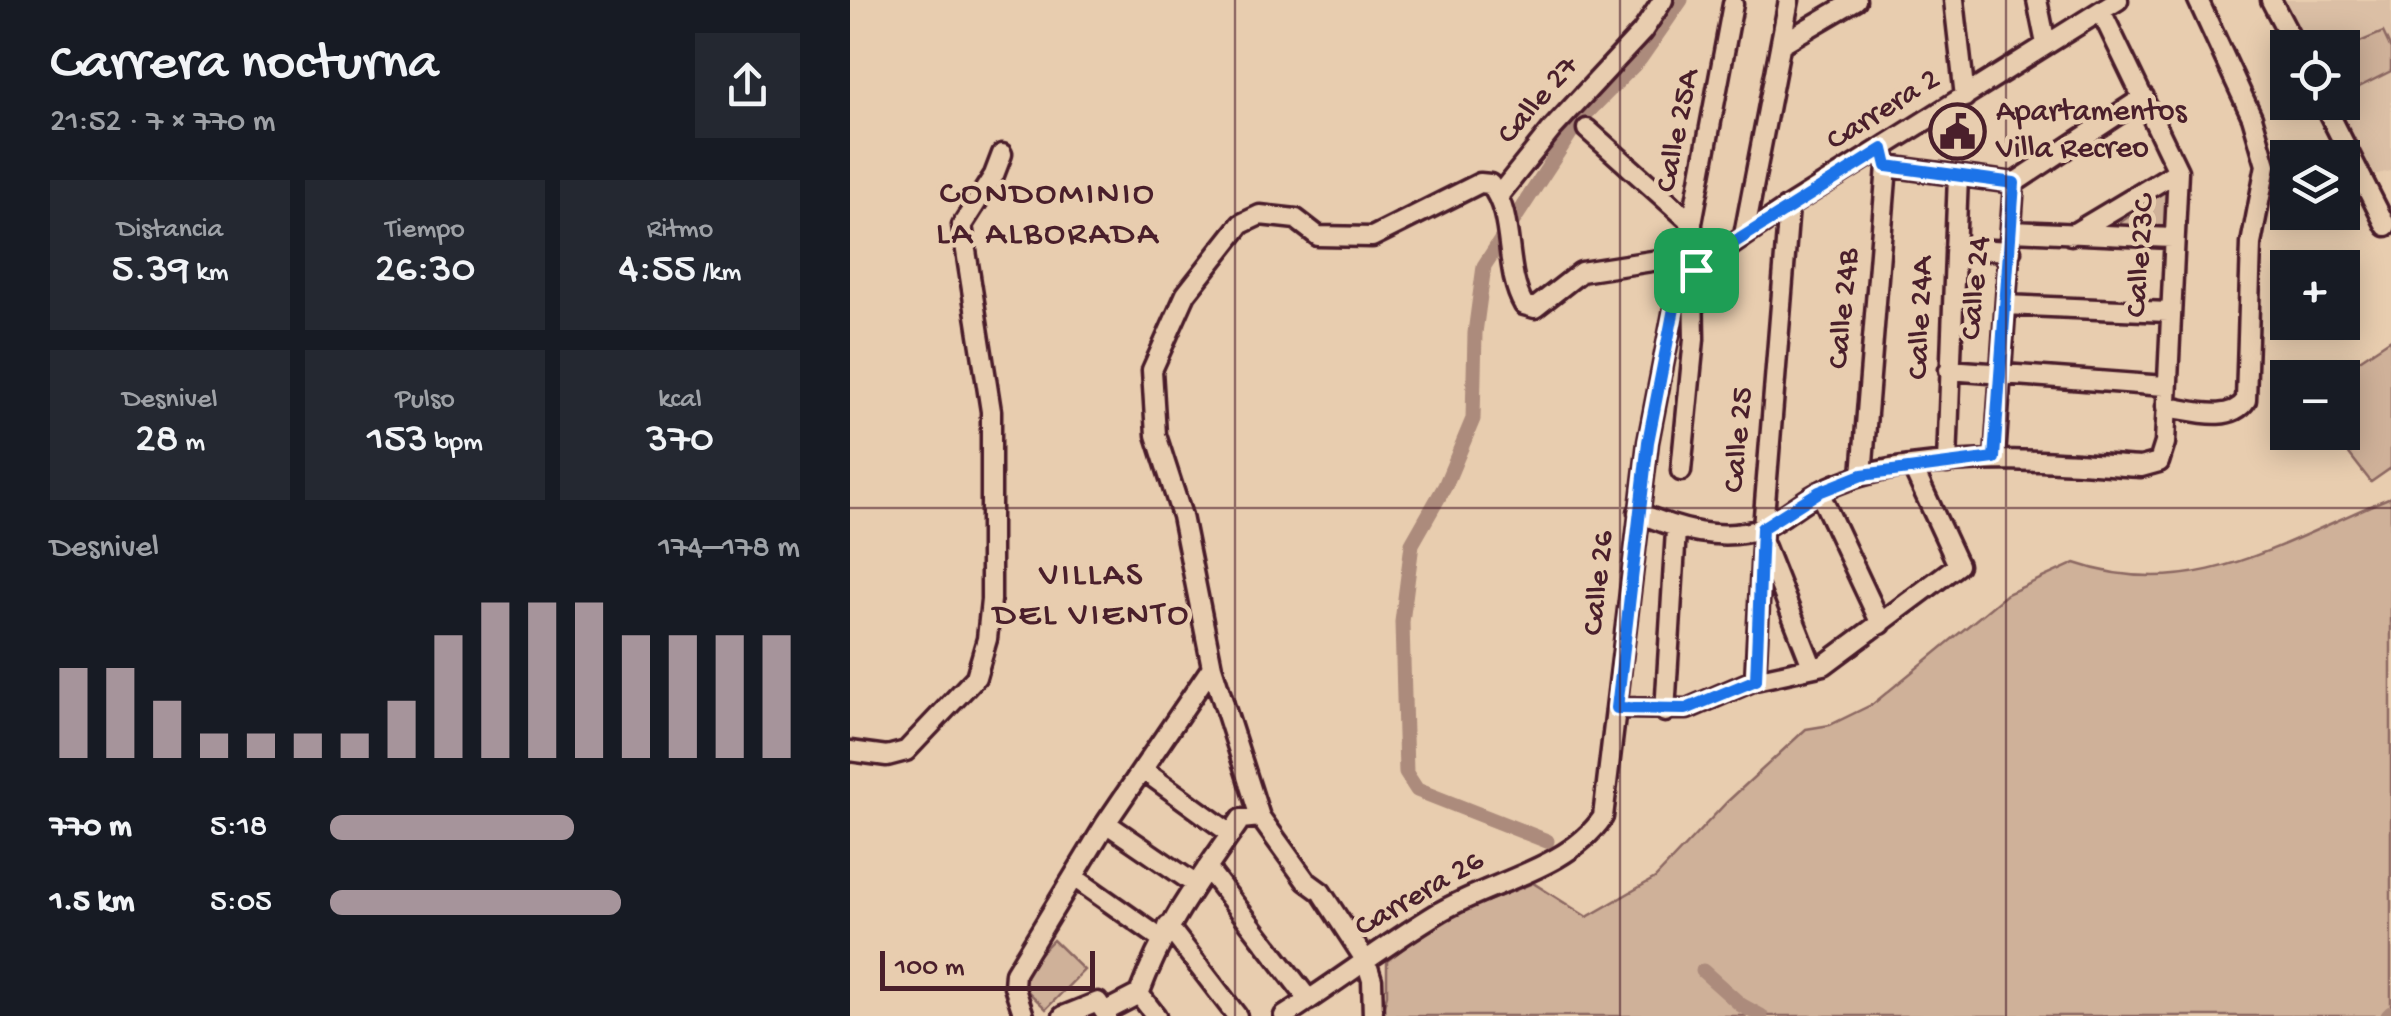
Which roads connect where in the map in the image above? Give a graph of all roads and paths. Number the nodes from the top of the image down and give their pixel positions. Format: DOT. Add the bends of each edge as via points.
graph roads {
  1 [pos="1662,0"];
  2 [pos="1789,0"];
  3 [pos="1856,0"];
  4 [pos="1954,0"];
  5 [pos="2037,0"];
  6 [pos="2118,0"];
  7 [pos="2198,0"];
  8 [pos="2272,0"];
  9 [pos="1733,4"];
  10 [pos="2101,11"];
  11 [pos="2287,30"];
  12 [pos="1781,44"];
  13 [pos="2046,44"];
  14 [pos="1965,96"];
  15 [pos="2144,97"];
  16 [pos="2333,120"];
  17 [pos="1587,128"];
  18 [pos="1002,154"];
  19 [pos="1885,158"];
  20 [pos="2178,171"];
  21 [pos="1958,176"];
  22 [pos="2014,183"];
  23 [pos="1501,202"];
  24 [pos="1789,206"];
  25 [pos="1692,224"];
  26 [pos="2386,226"];
  27 [pos="2013,230"];
  28 [pos="1744,236"];
  29 [pos="2070,236"];
  30 [pos="2172,238"];
  31 [pos="1955,248"];
  32 [pos="2011,251"];
  33 [pos="1691,274"];
  34 [pos="2006,305"];
  35 [pos="2168,312"];
  36 [pos="1950,370"];
  37 [pos="1999,371"];
  38 [pos="2165,386"];
  39 [pos="2166,407"];
  40 [pos="1994,458"];
  41 [pos="1947,463"];
  42 [pos="1912,466"];
  43 [pos="1681,471"];
  44 [pos="1862,475"];
  45 [pos="1819,492"];
  46 [pos="1638,512"];
  47 [pos="1676,530"];
  48 [pos="1763,535"];
  49 [pos="1881,624"];
  50 [pos="1212,666"];
  51 [pos="1812,666"];
  52 [pos="1756,680"];
  53 [pos="1617,708"];
  54 [pos="1664,712"];
  55 [pos="850,752"];
  56 [pos="1142,770"];
  57 [pos="1260,818"];
  58 [pos="1106,823"];
  59 [pos="1231,834"];
  60 [pos="1591,836"];
  61 [pos="1207,868"];
  62 [pos="1075,878"];
  63 [pos="1195,884"];
  64 [pos="1164,932"];
  65 [pos="1366,960"];
  66 [pos="1138,994"];
  67 [pos="1309,1000"];
  68 [pos="1104,1010"];
  69 [pos="1024,1016"];
  70 [pos="1063,1016"];
  71 [pos="1156,1016"];
  72 [pos="1237,1016"];
  73 [pos="1284,1016"];
  74 [pos="1373,1016"];
  1 -- 23 [label="street, Calle 27" via="1642,32 1552,129"];
  2 -- 12 [label="street"];
  3 -- 12 [label="street"];
  4 -- 14 [label="street"];
  5 -- 13 [label="street"];
  6 -- 10 [label="street, Carrera 2"];
  7 -- 39 [label="street" via="2252,117 2266,165 2251,244 2246,400 2236,412"];
  8 -- 11 [label="street"];
  9 -- 25 [label="street, Calle 25A"];
  10 -- 13 [label="street, Carrera 2"];
  10 -- 15 [label="street, Calle 23C"];
  12 -- 28 [label="street"];
  13 -- 14 [label="street, Carrera 2"];
  14 -- 19 [label="street, Carrera 2"];
  15 -- 20 [label="street, Calle 23C"];
  15 -- 22 [label="street"];
  16 -- 26 [label="street"];
  17 -- 25 [label="street"];
  18 -- 55 [label="street" via="962,225 991,412 987,639 976,677 906,750 888,756"];
  19 -- 21 [label="street"];
  19 -- 24 [label="street, Carrera 2"];
  19 -- 44 [label="street, Calle 24B"];
  20 -- 29 [label="street"];
  20 -- 30 [label="street, Calle 23C"];
  21 -- 22 [label="street"];
  21 -- 31 [label="street, Calle 24A"];
  22 -- 27 [label="street, Calle 24"];
  23 -- 33 [label="street" via="1524,304 1535,308 1581,272 1665,259 1678,260"];
  23 -- 50 [label="street" via="1490,184 1471,183 1372,237 1318,236 1296,219 1260,215 1240,224 1186,294 1152,370 1156,435 1182,516"];
  24 -- 28 [label="street, Carrera 2"];
  24 -- 48 [label="street, Calle 25"];
  25 -- 33 [label="street, Calle 25A"];
  27 -- 29 [label="street"];
  27 -- 32 [label="street, Calle 24"];
  28 -- 33 [label="street, Carrera 2"];
  29 -- 30 [label="street"];
  30 -- 35 [label="street, Calle 23C"];
  31 -- 32 [label="street"];
  31 -- 36 [label="street, Calle 24A"];
  32 -- 34 [label="street, Calle 24"];
  33 -- 43 [label="street, Calle 25A"];
  33 -- 46 [label="street, Calle 26" via="1672,307"];
  34 -- 35 [label="street"];
  34 -- 37 [label="street, Calle 24"];
  35 -- 38 [label="street, Calle 23C"];
  36 -- 37 [label="street"];
  36 -- 41 [label="street, Calle 24A"];
  37 -- 38 [label="street"];
  37 -- 40 [label="street, Calle 24"];
  38 -- 39 [label="street, Calle 23C"];
  39 -- 40 [label="street, Calle 23C" via="2159,462 2141,467"];
  40 -- 41 [label="street"];
  41 -- 42 [label="street"];
  42 -- 44 [label="street"];
  42 -- 49 [label="street" via="1958,566"];
  44 -- 45 [label="street"];
  45 -- 48 [label="street"];
  45 -- 49 [label="street"];
  46 -- 47 [label="street"];
  46 -- 53 [label="street, Calle 26"];
  47 -- 48 [label="street"];
  47 -- 54 [label="street"];
  48 -- 51 [label="street"];
  48 -- 52 [label="street, Calle 25"];
  49 -- 51 [label="street" via="1842,655"];
  50 -- 56 [label="street"];
  50 -- 57 [label="street"];
  51 -- 52 [label="street"];
  52 -- 54 [label="street"];
  53 -- 54 [label="street"];
  53 -- 60 [label="street, Calle 26" via="1603,818"];
  56 -- 58 [label="street"];
  56 -- 59 [label="street"];
  57 -- 59 [label="street" via="1242,819"];
  57 -- 65 [label="street"];
  58 -- 62 [label="street"];
  58 -- 63 [label="street"];
  59 -- 61 [label="street"];
  60 -- 65 [label="street, Carrera 26" via="1438,913"];
  61 -- 63 [label="street"];
  61 -- 67 [label="street"];
  62 -- 64 [label="street"];
  62 -- 69 [label="street" via="1016,973"];
  63 -- 64 [label="street"];
  64 -- 66 [label="street"];
  64 -- 72 [label="street"];
  65 -- 67 [label="street, Carrera 26"];
  65 -- 74 [label="street"];
  66 -- 68 [label="street"];
  66 -- 71 [label="street"];
  67 -- 73 [label="street, Carrera 26"];
  68 -- 70 [label="street"];
}
